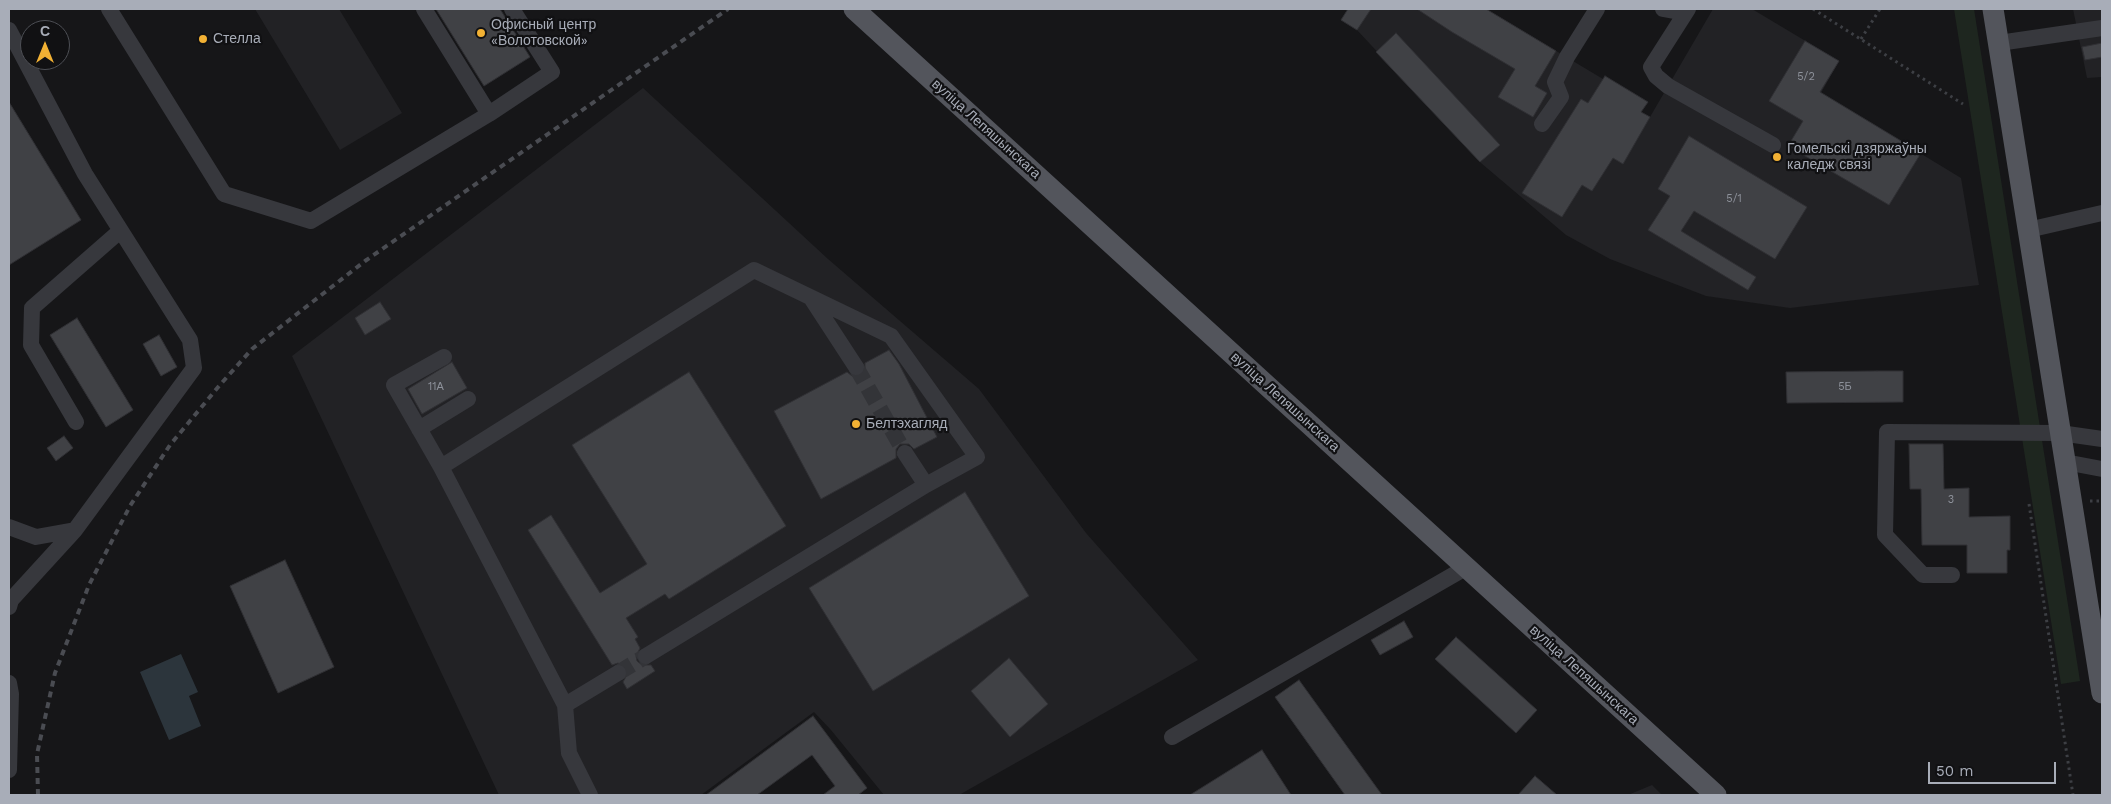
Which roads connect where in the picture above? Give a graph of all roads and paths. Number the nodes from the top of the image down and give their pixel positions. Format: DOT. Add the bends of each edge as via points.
graph roads {
  1 [pos="109,9"];
  2 [pos="424,9"];
  3 [pos="512,9"];
  4 [pos="854,9"];
  5 [pos="1597,9"];
  6 [pos="1663,9"];
  7 [pos="1813,9"];
  8 [pos="1880,9"];
  9 [pos="1993,9"];
  10 [pos="1686,11"];
  11 [pos="2102,28"];
  12 [pos="9,30"];
  13 [pos="1861,39"];
  14 [pos="1999,43"];
  15 [pos="1962,104"];
  16 [pos="489,114"];
  17 [pos="1542,124"];
  18 [pos="1773,145"];
  19 [pos="2102,213"];
  20 [pos="2028,230"];
  21 [pos="120,231"];
  22 [pos="811,298"];
  23 [pos="444,357"];
  24 [pos="856,367"];
  25 [pos="468,398"];
  26 [pos="76,422"];
  27 [pos="419,428"];
  28 [pos="2060,433"];
  29 [pos="2102,439"];
  30 [pos="905,453"];
  31 [pos="2065,462"];
  32 [pos="441,467"];
  33 [pos="2102,469"];
  34 [pos="926,485"];
  35 [pos="2102,501"];
  36 [pos="2090,502"];
  37 [pos="2030,504"];
  38 [pos="9,527"];
  39 [pos="75,530"];
  40 [pos="1467,567"];
  41 [pos="1952,575"];
  42 [pos="9,607"];
  43 [pos="646,656"];
  44 [pos="618,673"];
  45 [pos="9,683"];
  46 [pos="2102,693"];
  47 [pos="566,705"];
  48 [pos="1172,737"];
  49 [pos="9,770"];
  50 [pos="590,795"];
  51 [pos="1716,795"];
  52 [pos="2073,795"];
  1 -- 16 [label="lane" via="224,194 311,221"];
  2 -- 16 [label="lane"];
  3 -- 16 [label="lane" via="552,72"];
  4 -- 40 [label="main road, вуліца Лепяшынскага"];
  5 -- 17 [label="lane" via="1555,82 1561,97"];
  6 -- 10 [label="lane"];
  7 -- 13 [label="path"];
  8 -- 13 [label="path"];
  9 -- 14 [label="main road"];
  10 -- 18 [label="lane" via="1651,67 1656,76 1668,86"];
  11 -- 14 [label="lane"];
  12 -- 21 [label="lane" via="85,174"];
  13 -- 15 [label="path"];
  14 -- 20 [label="main road"];
  19 -- 20 [label="lane"];
  20 -- 28 [label="main road"];
  21 -- 26 [label="lane" via="32,308 31,345"];
  21 -- 39 [label="lane" via="190,340 194,368"];
  22 -- 24 [label="lane"];
  22 -- 32 [label="lane" via="754,270"];
  22 -- 34 [label="lane" via="891,336 977,457"];
  23 -- 27 [label="lane" via="394,385"];
  25 -- 27 [label="lane"];
  27 -- 32 [label="lane"];
  28 -- 29 [label="lane"];
  28 -- 31 [label="main road"];
  28 -- 41 [label="lane" via="1887,432 1885,535 1923,575"];
  30 -- 34 [label="lane"];
  31 -- 33 [label="lane"];
  31 -- 46 [label="main road"];
  32 -- 47 [label="lane"];
  34 -- 43 [label="lane"];
  35 -- 36 [label="path"];
  37 -- 52 [label="path"];
  38 -- 39 [label="lane" via="36,537"];
  39 -- 42 [label="lane" via="11,600"];
  40 -- 48 [label="lane"];
  40 -- 51 [label="main road, вуліца Лепяшынскага"];
  44 -- 47 [label="lane"];
  45 -- 49 [label="lane"];
  47 -- 50 [label="lane" via="568,753"];
}
